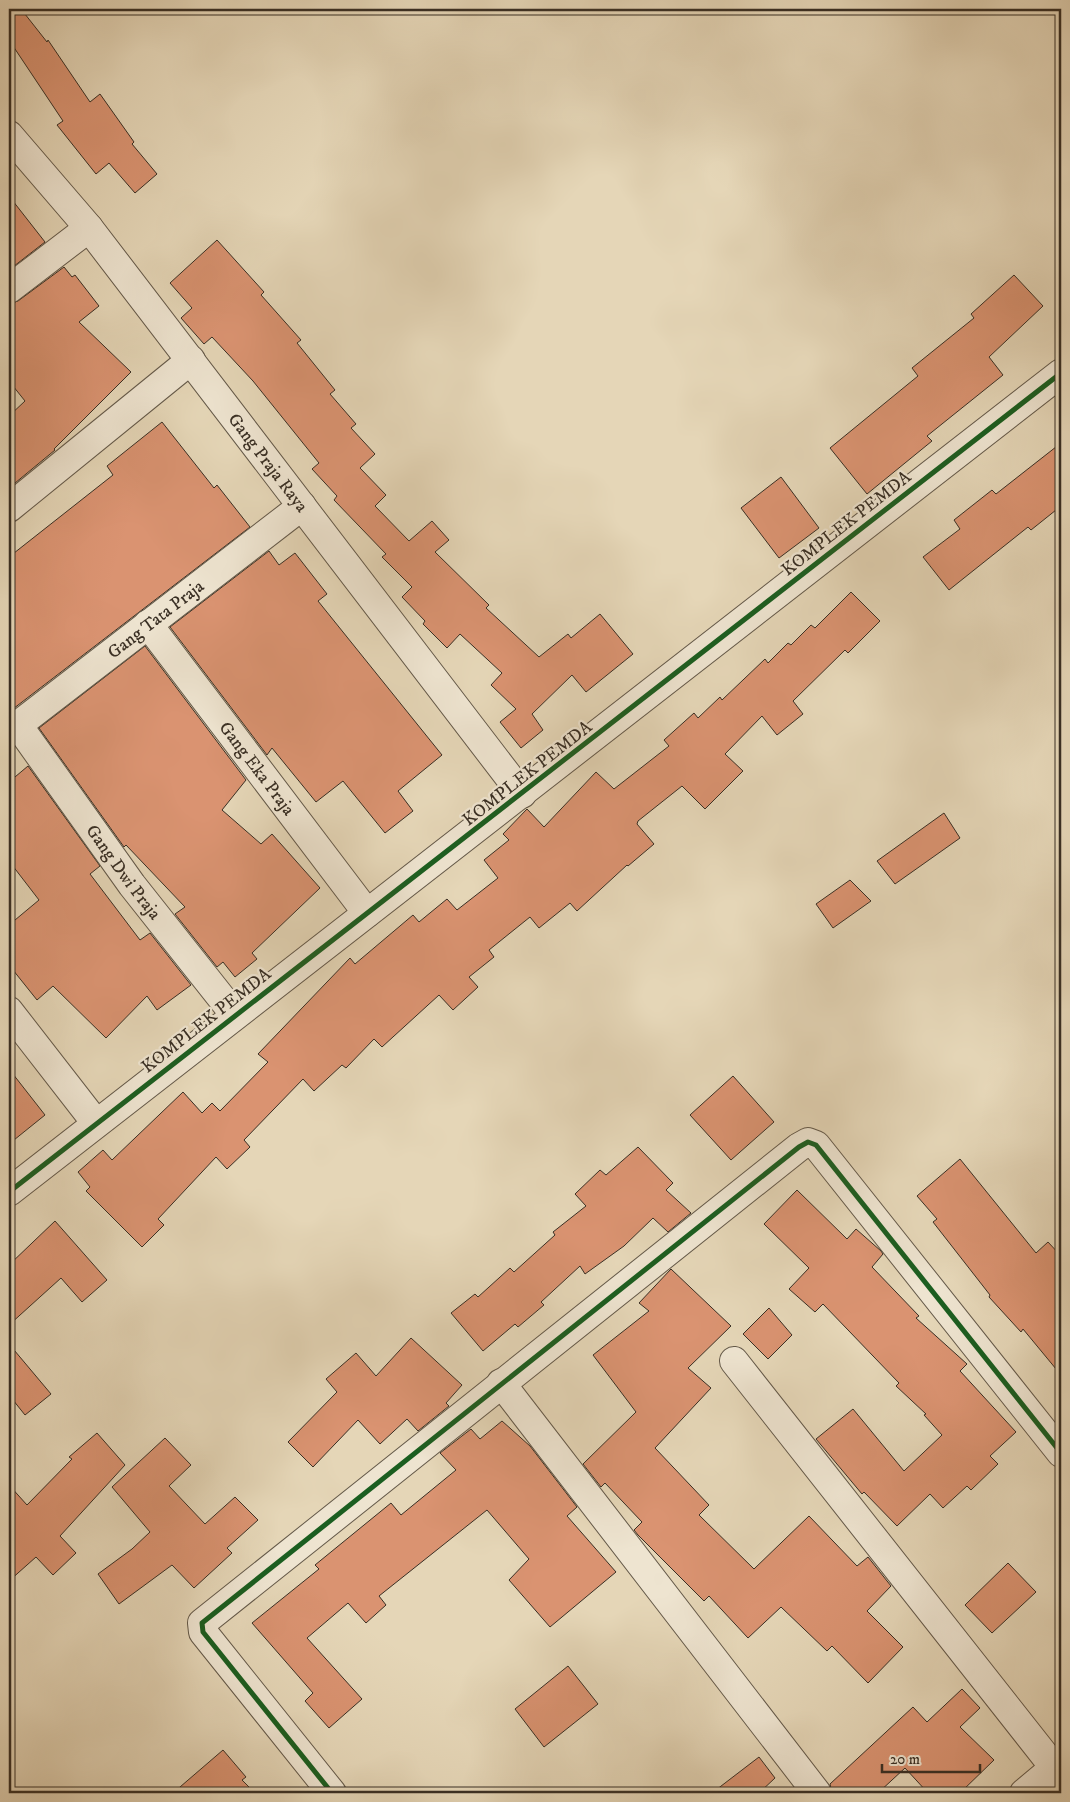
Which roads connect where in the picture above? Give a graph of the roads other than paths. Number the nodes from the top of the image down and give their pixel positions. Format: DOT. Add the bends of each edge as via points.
graph roads {
  1 [pos="9,135"];
  2 [pos="89,228"];
  3 [pos="9,289"];
  4 [pos="191,360"];
  5 [pos="1061,373"];
  6 [pos="302,506"];
  7 [pos="9,508"];
  8 [pos="148,624"];
  9 [pos="13,728"];
  10 [pos="522,794"];
  11 [pos="367,913"];
  12 [pos="9,1011"];
  13 [pos="235,1015"];
  14 [pos="96,1124"];
  15 [pos="9,1192"];
  16 [pos="734,1361"];
  17 [pos="501,1383"];
  18 [pos="1061,1453"];
  19 [pos="1059,1769"];
  20 [pos="332,1793"];
  21 [pos="817,1793"];
  22 [pos="1024,1793"];
  1 -- 2 [label="street, Gang Praja Raya"];
  2 -- 3 [label="street"];
  2 -- 4 [label="street, Gang Praja Raya"];
  4 -- 6 [label="street, Gang Praja Raya"];
  4 -- 7 [label="street"];
  5 -- 10 [label="street, KOMPLEK PEMDA"];
  6 -- 8 [label="street, Gang Tata Praja"];
  6 -- 10 [label="street, Gang Praja Raya"];
  8 -- 9 [label="street, Gang Tata Praja"];
  8 -- 11 [label="street, Gang Eka Praja"];
  9 -- 13 [label="street, Gang Dwi Praja"];
  10 -- 11 [label="street, KOMPLEK PEMDA"];
  11 -- 13 [label="street, KOMPLEK PEMDA"];
  12 -- 14 [label="street"];
  13 -- 14 [label="street, KOMPLEK PEMDA"];
  14 -- 15 [label="street, KOMPLEK PEMDA"];
  16 -- 19 [label="street"];
  17 -- 18 [label="street" via="808,1142 816,1145"];
  17 -- 20 [label="street" via="202,1623 203,1632"];
  17 -- 21 [label="street"];
  19 -- 22 [label="street"];
}
